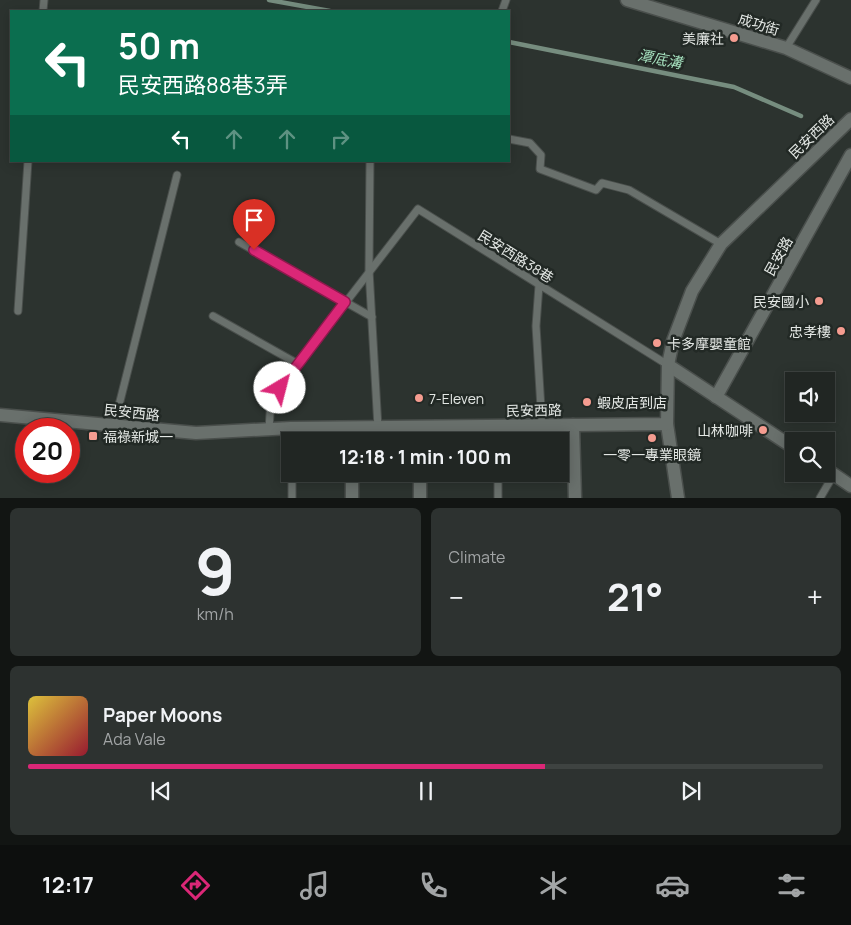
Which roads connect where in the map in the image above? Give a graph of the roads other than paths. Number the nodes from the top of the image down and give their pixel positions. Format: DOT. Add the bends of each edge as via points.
graph roads {
  1 [pos="627,0"];
  2 [pos="816,0"];
  3 [pos="786,48"];
  4 [pos="851,78"];
  5 [pos="851,119"];
  6 [pos="510,139"];
  7 [pos="851,155"];
  8 [pos="28,162"];
  9 [pos="370,162"];
  10 [pos="177,175"];
  11 [pos="239,242"];
  12 [pos="721,244"];
  13 [pos="369,270"];
  14 [pos="539,285"];
  15 [pos="345,302"];
  16 [pos="18,311"];
  17 [pos="213,316"];
  18 [pos="372,317"];
  19 [pos="298,364"];
  20 [pos="668,365"];
  21 [pos="716,397"];
  22 [pos="0,415"];
  23 [pos="667,424"];
  24 [pos="114,425"];
  25 [pos="542,425"];
  26 [pos="573,425"];
  27 [pos="497,426"];
  28 [pos="290,428"];
  29 [pos="378,428"];
  30 [pos="419,428"];
  31 [pos="269,429"];
  32 [pos="290,432"];
  33 [pos="325,432"];
  34 [pos="363,432"];
  35 [pos="419,432"];
  36 [pos="497,432"];
  37 [pos="785,442"];
  38 [pos="835,475"];
  39 [pos="292,482"];
  40 [pos="352,482"];
  41 [pos="420,482"];
  42 [pos="498,482"];
  43 [pos="826,482"];
  44 [pos="851,486"];
  45 [pos="292,498"];
  46 [pos="352,498"];
  47 [pos="420,498"];
  48 [pos="498,498"];
  49 [pos="575,498"];
  50 [pos="678,498"];
  51 [pos="820,498"];
  1 -- 3 [label="street, 成功街"];
  2 -- 3 [label="lane"];
  3 -- 4 [label="street, 成功街"];
  5 -- 12 [label="street, 民安西路"];
  6 -- 12 [label="lane" via="530,142 541,155 540,169 596,190 602,183 629,190"];
  7 -- 21 [label="street, 民安路"];
  8 -- 16 [label="lane"];
  9 -- 13 [label="lane"];
  10 -- 24 [label="lane"];
  11 -- 15 [label="lane"];
  12 -- 20 [label="street, 民安西路" via="692,291 673,341"];
  13 -- 14 [label="lane, 民安西路38巷" via="418,209"];
  13 -- 15 [label="lane"];
  13 -- 18 [label="lane"];
  14 -- 20 [label="lane, 民安西路38巷"];
  14 -- 25 [label="lane" via="536,326"];
  15 -- 18 [label="lane"];
  15 -- 19 [label="lane"];
  17 -- 19 [label="lane"];
  18 -- 29 [label="lane"];
  19 -- 31 [label="lane" via="271,399"];
  20 -- 21 [label="street"];
  20 -- 23 [label="street, 民安西路"];
  21 -- 37 [label="street"];
  22 -- 24 [label="street, 民安西路"];
  23 -- 26 [label="street, 民安西路"];
  23 -- 50 [label="street"];
  24 -- 31 [label="street, 民安西路" via="196,433"];
  25 -- 26 [label="street, 民安西路"];
  25 -- 27 [label="street, 民安西路"];
  26 -- 49 [label="street"];
  27 -- 30 [label="street, 民安西路"];
  27 -- 36 [label="lane"];
  28 -- 31 [label="street, 民安西路"];
  28 -- 32 [label="lane"];
  28 -- 33 [label="street, 民安西路"];
  29 -- 30 [label="street, 民安西路"];
  29 -- 34 [label="street, 民安西路"];
  30 -- 35 [label="street"];
  38 -- 44 [label="street"];
  39 -- 45 [label="lane"];
  40 -- 46 [label="street"];
  41 -- 47 [label="street"];
  42 -- 48 [label="lane"];
  43 -- 51 [label="lane"];
}
